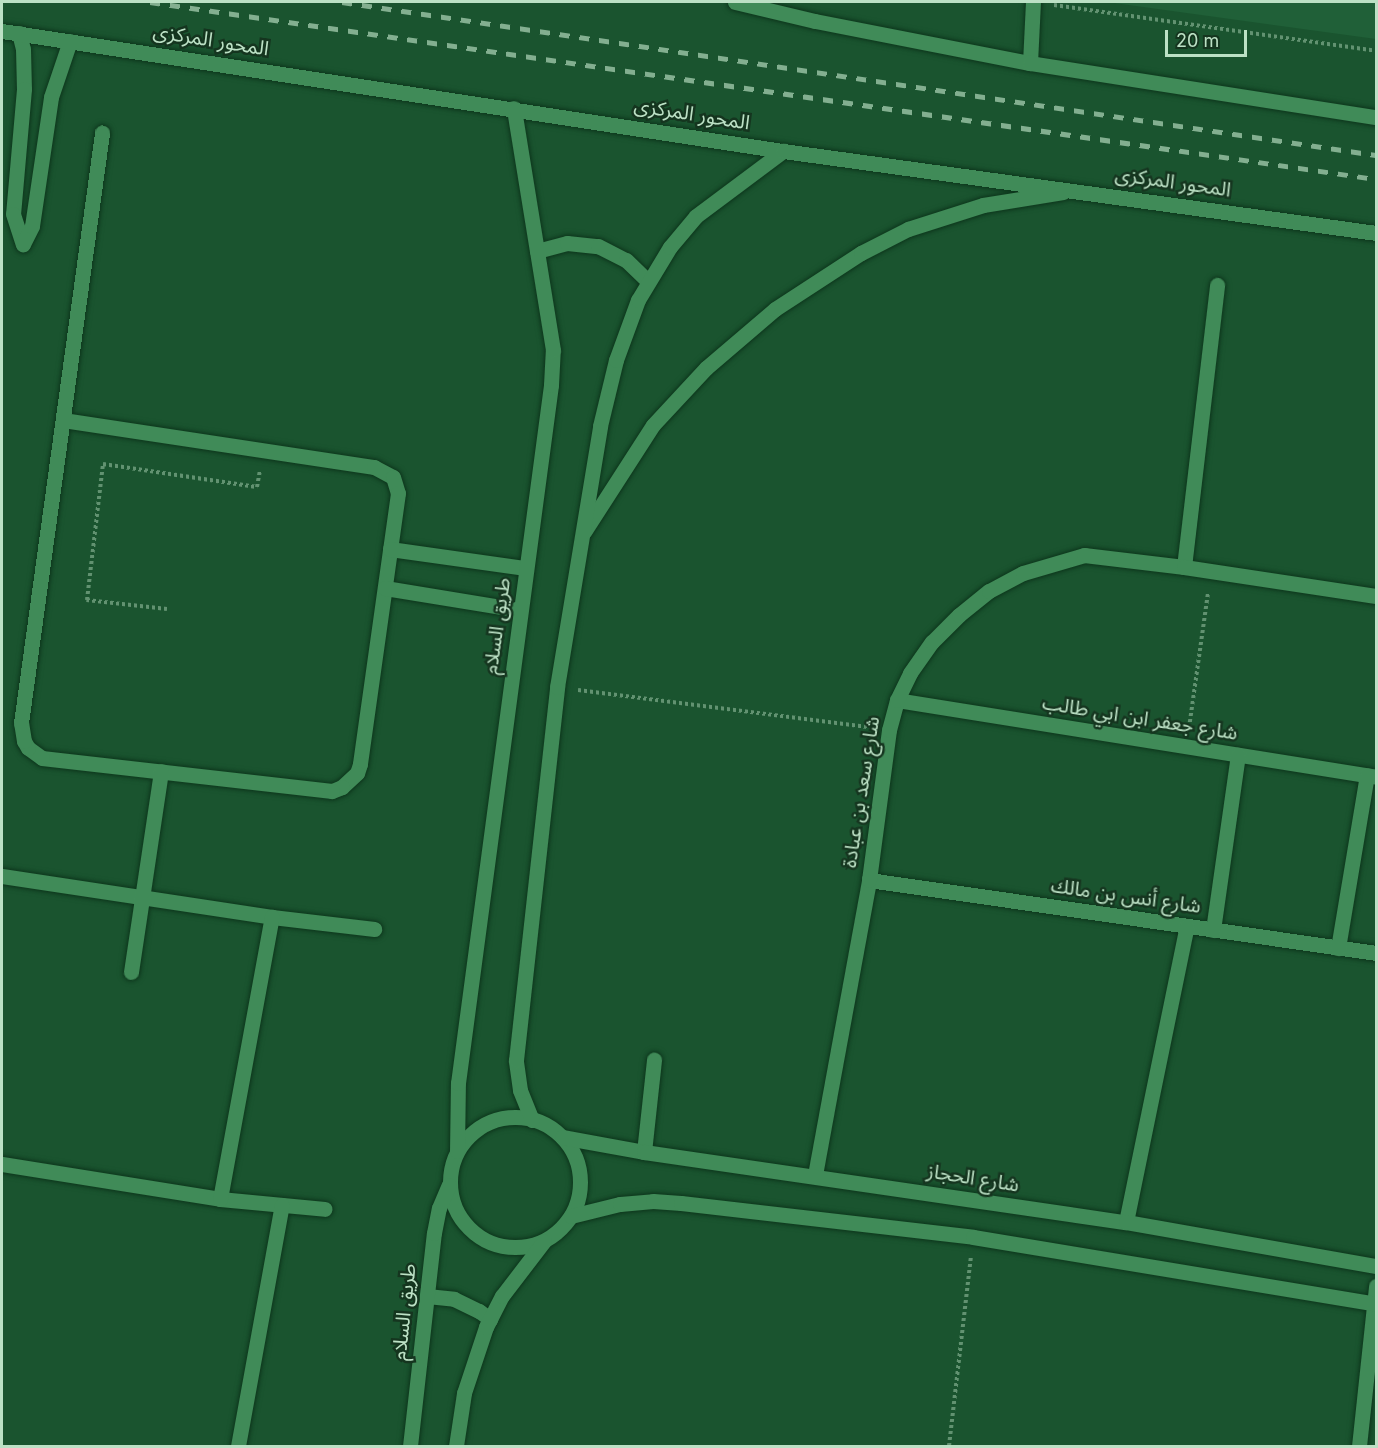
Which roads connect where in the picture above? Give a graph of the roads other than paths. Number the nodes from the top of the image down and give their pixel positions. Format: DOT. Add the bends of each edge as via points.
graph roads {
  1 [pos="735,2"];
  2 [pos="785,2"];
  3 [pos="1033,2"];
  4 [pos="815,21"];
  5 [pos="2,31"];
  6 [pos="19,33"];
  7 [pos="70,40"];
  8 [pos="1030,63"];
  9 [pos="514,108"];
  10 [pos="1377,117"];
  11 [pos="102,133"];
  12 [pos="783,151"];
  13 [pos="1076,189"];
  14 [pos="1377,233"];
  15 [pos="537,250"];
  16 [pos="648,281"];
  17 [pos="1216,285"];
  18 [pos="63,420"];
  19 [pos="580,537"];
  20 [pos="390,549"];
  21 [pos="1184,567"];
  22 [pos="526,568"];
  23 [pos="385,588"];
  24 [pos="1377,596"];
  25 [pos="520,610"];
  26 [pos="897,700"];
  27 [pos="1238,755"];
  28 [pos="160,771"];
  29 [pos="1372,776"];
  30 [pos="2,876"];
  31 [pos="869,880"];
  32 [pos="141,897"];
  33 [pos="272,916"];
  34 [pos="1187,926"];
  35 [pos="374,929"];
  36 [pos="1213,930"];
  37 [pos="1338,948"];
  38 [pos="1377,953"];
  39 [pos="130,972"];
  40 [pos="654,1060"];
  41 [pos="532,1120"];
  42 [pos="562,1137"];
  43 [pos="457,1151"];
  44 [pos="644,1152"];
  45 [pos="2,1164"];
  46 [pos="815,1175"];
  47 [pos="449,1185"];
  48 [pos="220,1199"];
  49 [pos="282,1205"];
  50 [pos="325,1209"];
  51 [pos="571,1216"];
  52 [pos="1126,1222"];
  53 [pos="544,1241"];
  54 [pos="1377,1266"];
  55 [pos="1377,1286"];
  56 [pos="427,1296"];
  57 [pos="1375,1304"];
  58 [pos="490,1319"];
  59 [pos="237,1446"];
  60 [pos="410,1446"];
  61 [pos="456,1446"];
  62 [pos="1359,1446"];
  1 -- 4 [label="street"];
  2 -- 4 [label="street"];
  3 -- 8 [label="street"];
  4 -- 8 [label="street"];
  5 -- 6 [label="street, المحور المركزى"];
  6 -- 7 [label="street, المحور المركزى"];
  6 -- 7 [label="street" via="24,88 13,214 23,244 32,226 54,87"];
  7 -- 9 [label="street, المحور المركزى"];
  8 -- 10 [label="street"];
  9 -- 12 [label="street, المحور المركزى"];
  9 -- 15 [label="street, طريق السلام"];
  11 -- 18 [label="street"];
  12 -- 13 [label="street, المحور المركزى"];
  12 -- 16 [label="street" via="696,216"];
  13 -- 14 [label="street, المحور المركزى"];
  13 -- 19 [label="street" via="983,205 908,229 861,253 775,309 706,368 653,425"];
  15 -- 16 [label="street" via="567,243 598,246 626,260"];
  15 -- 22 [label="street, طريق السلام" via="553,350 550,409"];
  16 -- 19 [label="street" via="629,319 616,360"];
  17 -- 21 [label="street"];
  18 -- 20 [label="street" via="388,472 398,493"];
  18 -- 28 [label="street" via="21,732 28,748 42,758"];
  19 -- 41 [label="street" via="557,687 516,1060 520,1090"];
  20 -- 22 [label="street"];
  20 -- 23 [label="street"];
  21 -- 24 [label="street, شارع سعد بن عبادة"];
  21 -- 26 [label="street, شارع سعد بن عبادة" via="1084,555 1023,573 989,591 932,642"];
  22 -- 25 [label="street, طريق السلام"];
  23 -- 25 [label="street"];
  23 -- 28 [label="street" via="360,764 351,780 332,791"];
  25 -- 43 [label="street, طريق السلام" via="458,1083"];
  26 -- 27 [label="street, شارع جعفر ابن ابي طالب"];
  26 -- 31 [label="street, شارع سعد بن عبادة" via="889,730"];
  27 -- 29 [label="street, شارع جعفر ابن ابي طالب"];
  27 -- 36 [label="street"];
  28 -- 32 [label="street"];
  29 -- 37 [label="street"];
  30 -- 32 [label="street"];
  31 -- 34 [label="street, شارع أنس بن مالك"];
  31 -- 46 [label="street, شارع سعد بن عبادة"];
  32 -- 33 [label="street"];
  32 -- 39 [label="street"];
  33 -- 35 [label="street"];
  33 -- 48 [label="street"];
  34 -- 36 [label="street, شارع أنس بن مالك"];
  34 -- 52 [label="street"];
  36 -- 37 [label="street, شارع أنس بن مالك"];
  37 -- 38 [label="street, شارع أنس بن مالك"];
  40 -- 44 [label="street"];
  41 -- 42 [label="street"];
  41 -- 43 [label="street" via="515,1117 481,1126"];
  42 -- 44 [label="street, شارع الحجاز"];
  42 -- 51 [label="street" via="572,1151 580,1183"];
  43 -- 47 [label="street"];
  44 -- 46 [label="street, شارع الحجاز"];
  45 -- 48 [label="street"];
  46 -- 52 [label="street, شارع الحجاز"];
  47 -- 53 [label="street" via="461,1220 490,1243 527,1247"];
  47 -- 56 [label="street, طريق السلام" via="434,1233"];
  48 -- 49 [label="street"];
  49 -- 50 [label="street"];
  49 -- 59 [label="street"];
  51 -- 53 [label="street"];
  51 -- 57 [label="street" via="598,1208 653,1201 973,1237"];
  52 -- 54 [label="street, شارع الحجاز"];
  53 -- 58 [label="street" via="522,1267"];
  55 -- 57 [label="street"];
  56 -- 58 [label="street" via="454,1299"];
  56 -- 60 [label="street, طريق السلام"];
  57 -- 62 [label="street"];
  58 -- 61 [label="street" via="473,1359"];
}
